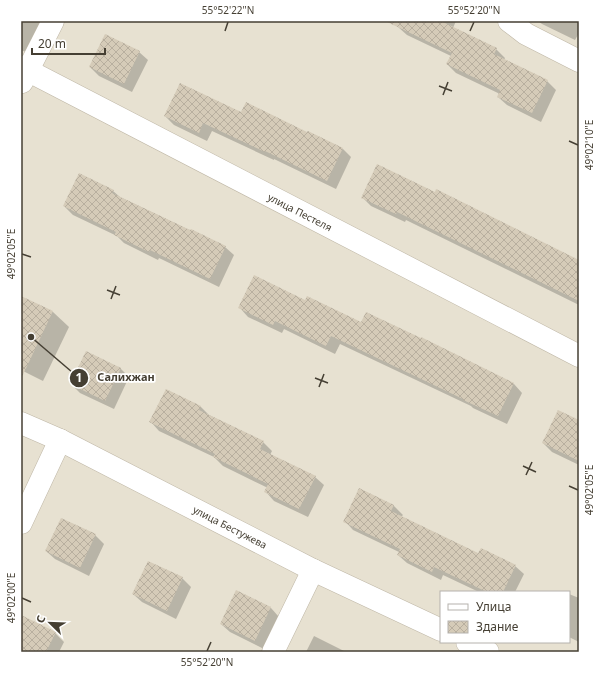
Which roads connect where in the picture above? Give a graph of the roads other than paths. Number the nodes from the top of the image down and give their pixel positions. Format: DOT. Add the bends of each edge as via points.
graph roads {
  1 [pos="53,21"];
  2 [pos="510,21"];
  3 [pos="579,61"];
  4 [pos="23,74"];
  5 [pos="579,356"];
  6 [pos="21,423"];
  7 [pos="60,440"];
  8 [pos="21,523"];
  9 [pos="313,570"];
  10 [pos="440,630"];
  11 [pos="469,643"];
  12 [pos="273,652"];
  13 [pos="488,652"];
  1 -- 4 [label="street"];
  2 -- 3 [label="street" via="526,34"];
  4 -- 5 [label="street, улица Пестеля"];
  6 -- 7 [label="street, улица Бестужева"];
  7 -- 8 [label="street"];
  7 -- 9 [label="street, улица Бестужева"];
  9 -- 10 [label="street, улица Бестужева"];
  9 -- 12 [label="street"];
  11 -- 13 [label="street"];
}
